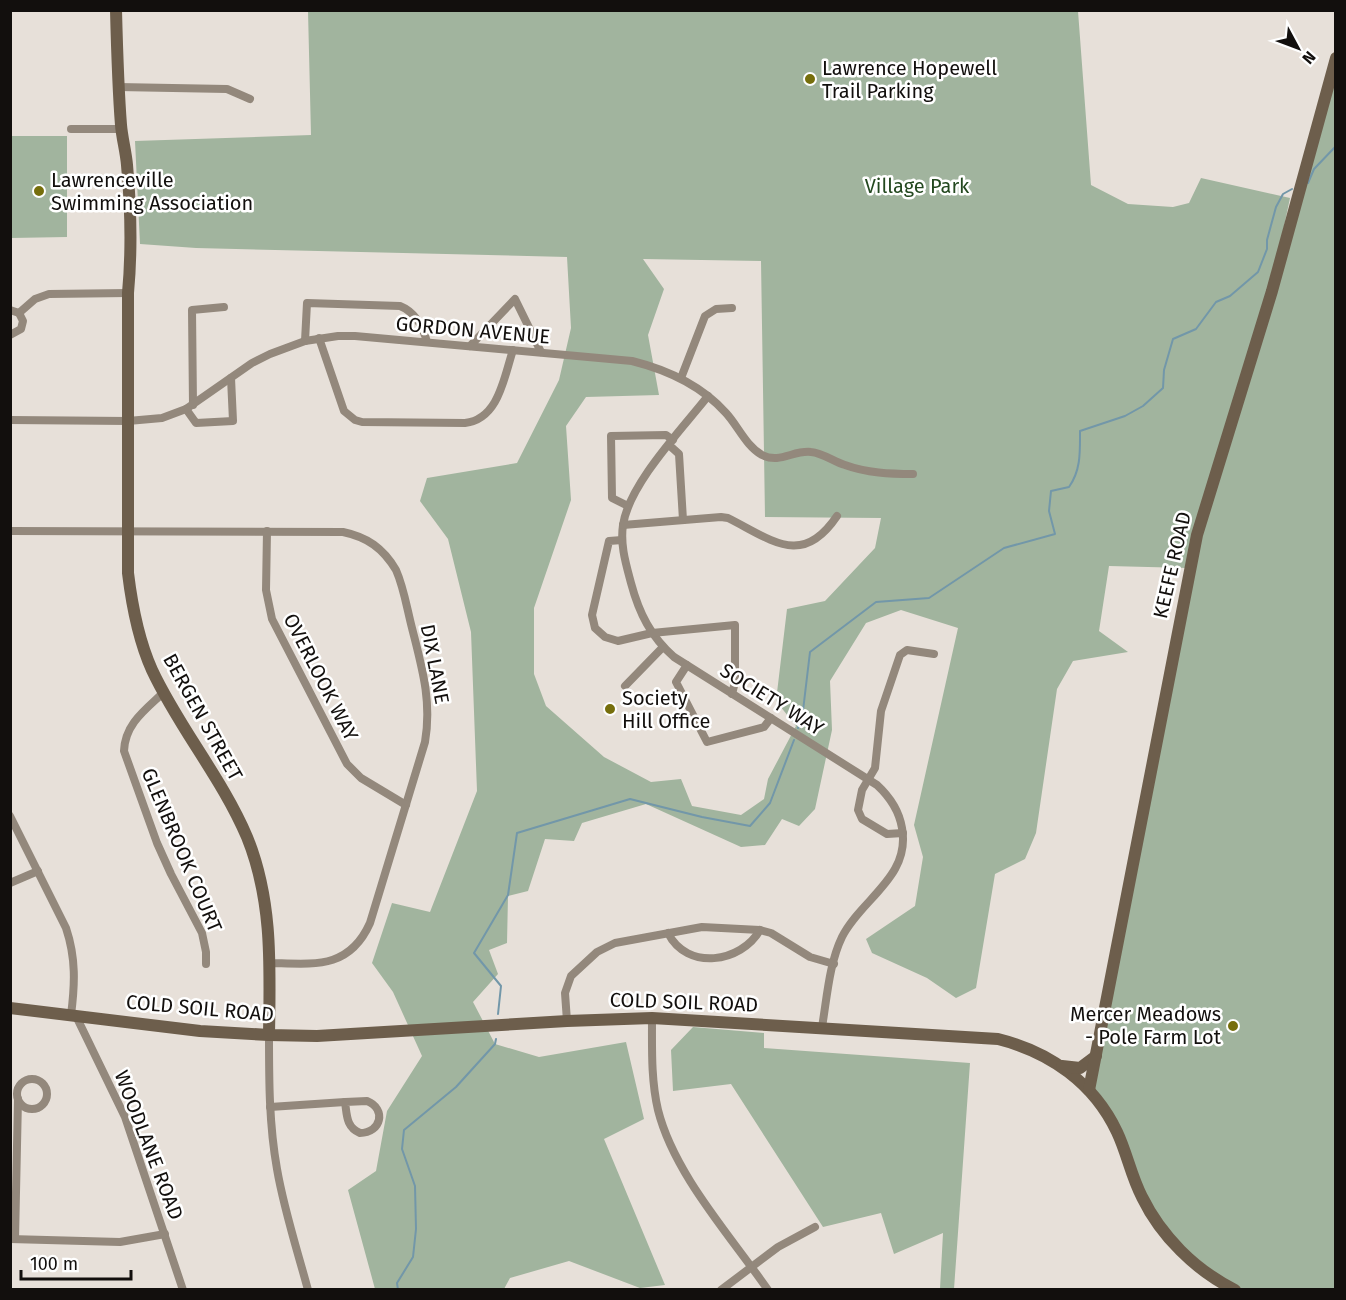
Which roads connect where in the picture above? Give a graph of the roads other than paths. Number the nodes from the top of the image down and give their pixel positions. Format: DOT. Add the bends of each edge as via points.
graph roads {
  1 [pos="116,10"];
  2 [pos="1335,58"];
  3 [pos="118,87"];
  4 [pos="250,99"];
  5 [pos="71,129"];
  6 [pos="121,129"];
  7 [pos="128,293"];
  8 [pos="225,307"];
  9 [pos="732,308"];
  10 [pos="15,312"];
  11 [pos="10,335"];
  12 [pos="319,339"];
  13 [pos="305,341"];
  14 [pos="427,342"];
  15 [pos="470,346"];
  16 [pos="513,350"];
  17 [pos="541,352"];
  18 [pos="231,378"];
  19 [pos="681,378"];
  20 [pos="708,396"];
  21 [pos="190,407"];
  22 [pos="10,420"];
  23 [pos="128,421"];
  24 [pos="671,443"];
  25 [pos="913,474"];
  26 [pos="628,506"];
  27 [pos="837,516"];
  28 [pos="683,520"];
  29 [pos="623,525"];
  30 [pos="10,531"];
  31 [pos="128,531"];
  32 [pos="267,531"];
  33 [pos="622,540"];
  34 [pos="652,633"];
  35 [pos="663,647"];
  36 [pos="934,654"];
  37 [pos="687,665"];
  38 [pos="625,686"];
  39 [pos="163,693"];
  40 [pos="732,694"];
  41 [pos="771,718"];
  42 [pos="868,780"];
  43 [pos="406,805"];
  44 [pos="10,816"];
  45 [pos="903,833"];
  46 [pos="38,871"];
  47 [pos="10,883"];
  48 [pos="760,930"];
  49 [pos="668,933"];
  50 [pos="206,963"];
  51 [pos="270,963"];
  52 [pos="834,964"];
  53 [pos="10,1008"];
  54 [pos="74,1016"];
  55 [pos="651,1018"];
  56 [pos="567,1021"];
  57 [pos="822,1027"];
  58 [pos="269,1035"];
  59 [pos="1096,1056"];
  60 [pos="1060,1066"];
  61 [pos="1089,1090"];
  62 [pos="18,1099"];
  63 [pos="345,1102"];
  64 [pos="270,1107"];
  65 [pos="815,1227"];
  66 [pos="165,1234"];
  67 [pos="13,1239"];
  68 [pos="752,1266"];
  69 [pos="183,1290"];
  70 [pos="308,1290"];
  71 [pos="721,1290"];
  72 [pos="768,1290"];
  73 [pos="1234,1290"];
  1 -- 3 [label="street, BERGEN STREET"];
  2 -- 59 [label="street, KEEFE ROAD" via="1272,291 1197,535"];
  3 -- 4 [label="street" via="227,89"];
  3 -- 6 [label="street, BERGEN STREET"];
  5 -- 6 [label="street"];
  6 -- 7 [label="street, BERGEN STREET" via="132,229"];
  7 -- 10 [label="street" via="49,294"];
  7 -- 23 [label="street, BERGEN STREET"];
  8 -- 21 [label="street" via="192,310"];
  9 -- 19 [label="street" via="716,309 705,316"];
  10 -- 11 [label="street" via="23,326"];
  12 -- 13 [label="street, GORDON AVENUE"];
  12 -- 14 [label="street, GORDON AVENUE" via="355,336"];
  12 -- 16 [label="street" via="344,411 362,422 479,420 495,404"];
  13 -- 14 [label="street" via="307,303 400,306 412,313"];
  13 -- 18 [label="street, GORDON AVENUE" via="270,354"];
  14 -- 15 [label="street, GORDON AVENUE"];
  15 -- 16 [label="street, GORDON AVENUE"];
  15 -- 17 [label="street" via="515,299"];
  16 -- 17 [label="street, GORDON AVENUE"];
  17 -- 19 [label="street, GORDON AVENUE" via="632,361"];
  18 -- 21 [label="street, GORDON AVENUE"];
  18 -- 21 [label="street" via="233,421 196,423"];
  19 -- 20 [label="street, GORDON AVENUE"];
  20 -- 24 [label="street, SOCIETY WAY"];
  20 -- 25 [label="street, GORDON AVENUE" via="763,455 779,458 809,452 859,470"];
  21 -- 23 [label="street, GORDON AVENUE" via="162,418"];
  22 -- 23 [label="street, GORDON AVENUE"];
  23 -- 31 [label="street, BERGEN STREET"];
  24 -- 26 [label="street, SOCIETY WAY" via="640,483"];
  24 -- 26 [label="street" via="666,435 610,436 612,498"];
  24 -- 28 [label="street" via="679,454"];
  26 -- 29 [label="street, SOCIETY WAY"];
  27 -- 28 [label="street" via="813,541 797,546 780,544 728,518"];
  28 -- 29 [label="street"];
  29 -- 33 [label="street, SOCIETY WAY"];
  30 -- 31 [label="street"];
  31 -- 32 [label="street, DIX LANE"];
  31 -- 39 [label="street, BERGEN STREET" via="128,573 135,618"];
  32 -- 43 [label="street, OVERLOOK WAY" via="266,590 276,628 347,764 361,778"];
  32 -- 43 [label="street, DIX LANE" via="354,534 382,550 396,570 429,710 425,742"];
  33 -- 34 [label="street, SOCIETY WAY" via="632,588"];
  33 -- 34 [label="street" via="609,541 593,622 600,634 611,640"];
  34 -- 35 [label="street, SOCIETY WAY"];
  34 -- 40 [label="street" via="735,625"];
  35 -- 37 [label="street, SOCIETY WAY"];
  35 -- 38 [label="street"];
  36 -- 42 [label="street" via="907,650 900,655 881,711 875,768"];
  37 -- 40 [label="street, SOCIETY WAY"];
  37 -- 41 [label="street" via="676,682 707,742 764,727"];
  39 -- 50 [label="street, GLENBROOK COURT" via="130,726 124,752 158,843 202,933"];
  39 -- 51 [label="street, BERGEN STREET" via="246,836 266,902"];
  40 -- 41 [label="street, SOCIETY WAY"];
  41 -- 42 [label="street, SOCIETY WAY"];
  42 -- 45 [label="street, SOCIETY WAY" via="892,801"];
  42 -- 45 [label="street" via="862,790 859,815 887,834"];
  43 -- 51 [label="street, DIX LANE" via="370,923 360,940 345,954 328,962"];
  44 -- 46 [label="street"];
  45 -- 52 [label="street, SOCIETY WAY" via="903,849 896,868 849,925"];
  46 -- 47 [label="street"];
  46 -- 54 [label="street" via="71,942"];
  48 -- 49 [label="street" via="702,927"];
  48 -- 49 [label="street" via="750,944 708,960 677,947"];
  48 -- 52 [label="street" via="810,957"];
  49 -- 56 [label="street" via="615,943 577,969 568,983"];
  51 -- 58 [label="street, BERGEN STREET"];
  52 -- 57 [label="street, SOCIETY WAY"];
  53 -- 54 [label="street, COLD SOIL ROAD"];
  54 -- 58 [label="street, COLD SOIL ROAD"];
  54 -- 66 [label="street, WOODLANE ROAD" via="125,1117"];
  55 -- 56 [label="street, COLD SOIL ROAD"];
  55 -- 57 [label="street, COLD SOIL ROAD"];
  55 -- 68 [label="street" via="654,1092 670,1146 688,1179"];
  56 -- 58 [label="street, COLD SOIL ROAD" via="314,1036"];
  57 -- 60 [label="street, COLD SOIL ROAD" via="998,1039 1029,1048"];
  58 -- 64 [label="street, BERGEN STREET"];
  59 -- 60 [label="street" via="1080,1068"];
  59 -- 61 [label="street, KEEFE ROAD"];
  60 -- 61 [label="street, COLD SOIL ROAD"];
  61 -- 73 [label="street, COLD SOIL ROAD" via="1113,1125 1142,1197 1163,1231 1201,1269"];
  62 -- 67 [label="street"];
  63 -- 63 [label="street" via="372,1103 380,1117 376,1127 366,1133 354,1131 347,1122"];
  63 -- 64 [label="street"];
  64 -- 70 [label="street, BERGEN STREET" via="282,1194"];
  65 -- 68 [label="street"];
  66 -- 67 [label="street" via="120,1242"];
  66 -- 69 [label="street, WOODLANE ROAD"];
  68 -- 71 [label="street"];
  68 -- 72 [label="street"];
}
